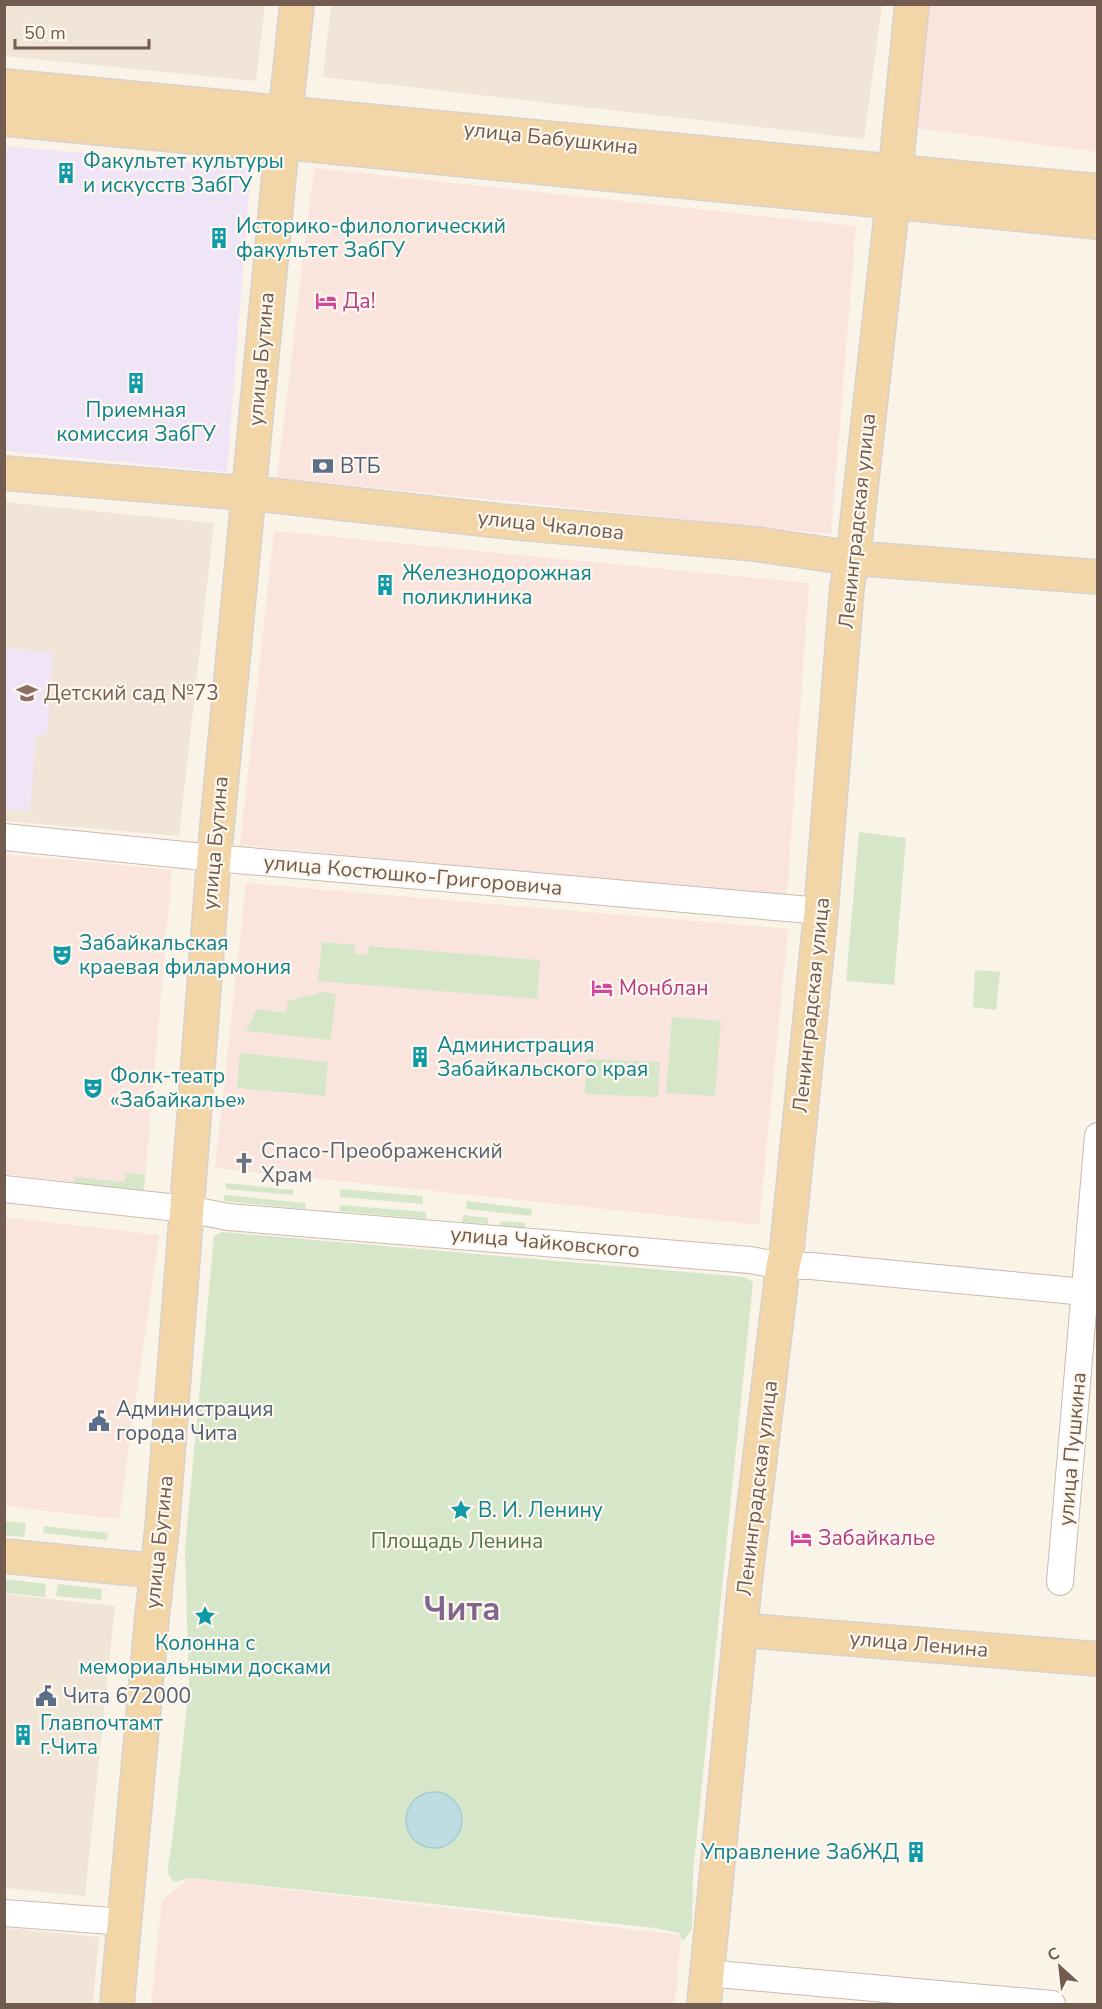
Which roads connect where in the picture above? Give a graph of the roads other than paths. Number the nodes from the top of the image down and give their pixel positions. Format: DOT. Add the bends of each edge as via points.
graph roads {
  1 [pos="297,4"];
  2 [pos="912,4"];
  3 [pos="4,86"];
  4 [pos="4,118"];
  5 [pos="284,128"];
  6 [pos="896,170"];
  7 [pos="1098,190"];
  8 [pos="892,202"];
  9 [pos="1098,222"];
  10 [pos="4,473"];
  11 [pos="248,493"];
  12 [pos="852,558"];
  13 [pos="1098,577"];
  14 [pos="4,837"];
  15 [pos="214,858"];
  16 [pos="821,911"];
  17 [pos="1098,1136"];
  18 [pos="4,1189"];
  19 [pos="187,1209"];
  20 [pos="783,1266"];
  21 [pos="1085,1292"];
  22 [pos="4,1556"];
  23 [pos="157,1572"];
  24 [pos="1060,1582"];
  25 [pos="741,1630"];
  26 [pos="1098,1659"];
  27 [pos="4,1913"];
  28 [pos="125,1922"];
  29 [pos="705,1989"];
  30 [pos="117,2004"];
  31 [pos="1052,2004"];
  1 -- 5 [label="main road, улица Бутина"];
  2 -- 6 [label="main road, Ленинградская улица"];
  3 -- 5 [label="main road, улица Бабушкина"];
  4 -- 5 [label="main road, улица Бабушкина" via="248,142"];
  5 -- 6 [label="main road, улица Бабушкина"];
  5 -- 8 [label="main road, улица Бабушкина"];
  5 -- 11 [label="main road, улица Бутина"];
  6 -- 7 [label="main road, улица Бабушкина"];
  6 -- 8 [label="main road, Ленинградская улица"];
  8 -- 9 [label="main road, улица Бабушкина"];
  8 -- 12 [label="main road, Ленинградская улица"];
  10 -- 11 [label="main road, улица Чкалова"];
  11 -- 12 [label="main road, улица Чкалова" via="755,544"];
  11 -- 15 [label="main road, улица Бутина"];
  12 -- 13 [label="main road, улица Чкалова"];
  12 -- 16 [label="main road, Ленинградская улица"];
  14 -- 15 [label="street, улица Костюшко-Григоровича"];
  15 -- 16 [label="street, улица Костюшко-Григоровича"];
  15 -- 19 [label="main road, улица Бутина"];
  16 -- 20 [label="main road, Ленинградская улица"];
  17 -- 21 [label="street, улица Пушкина"];
  18 -- 19 [label="street, улица Чайковского"];
  19 -- 20 [label="street, улица Чайковского" via="228,1217 750,1260"];
  19 -- 23 [label="main road, улица Бутина"];
  20 -- 21 [label="street, улица Чайковского"];
  20 -- 25 [label="main road, Ленинградская улица"];
  21 -- 24 [label="street, улица Пушкина"];
  22 -- 23 [label="main road"];
  23 -- 28 [label="main road, улица Бутина"];
  25 -- 26 [label="main road, улица Ленина"];
  25 -- 29 [label="main road, Ленинградская улица"];
  27 -- 28 [label="street"];
  28 -- 30 [label="main road, улица Бутина"];
  29 -- 31 [label="street"];
}
